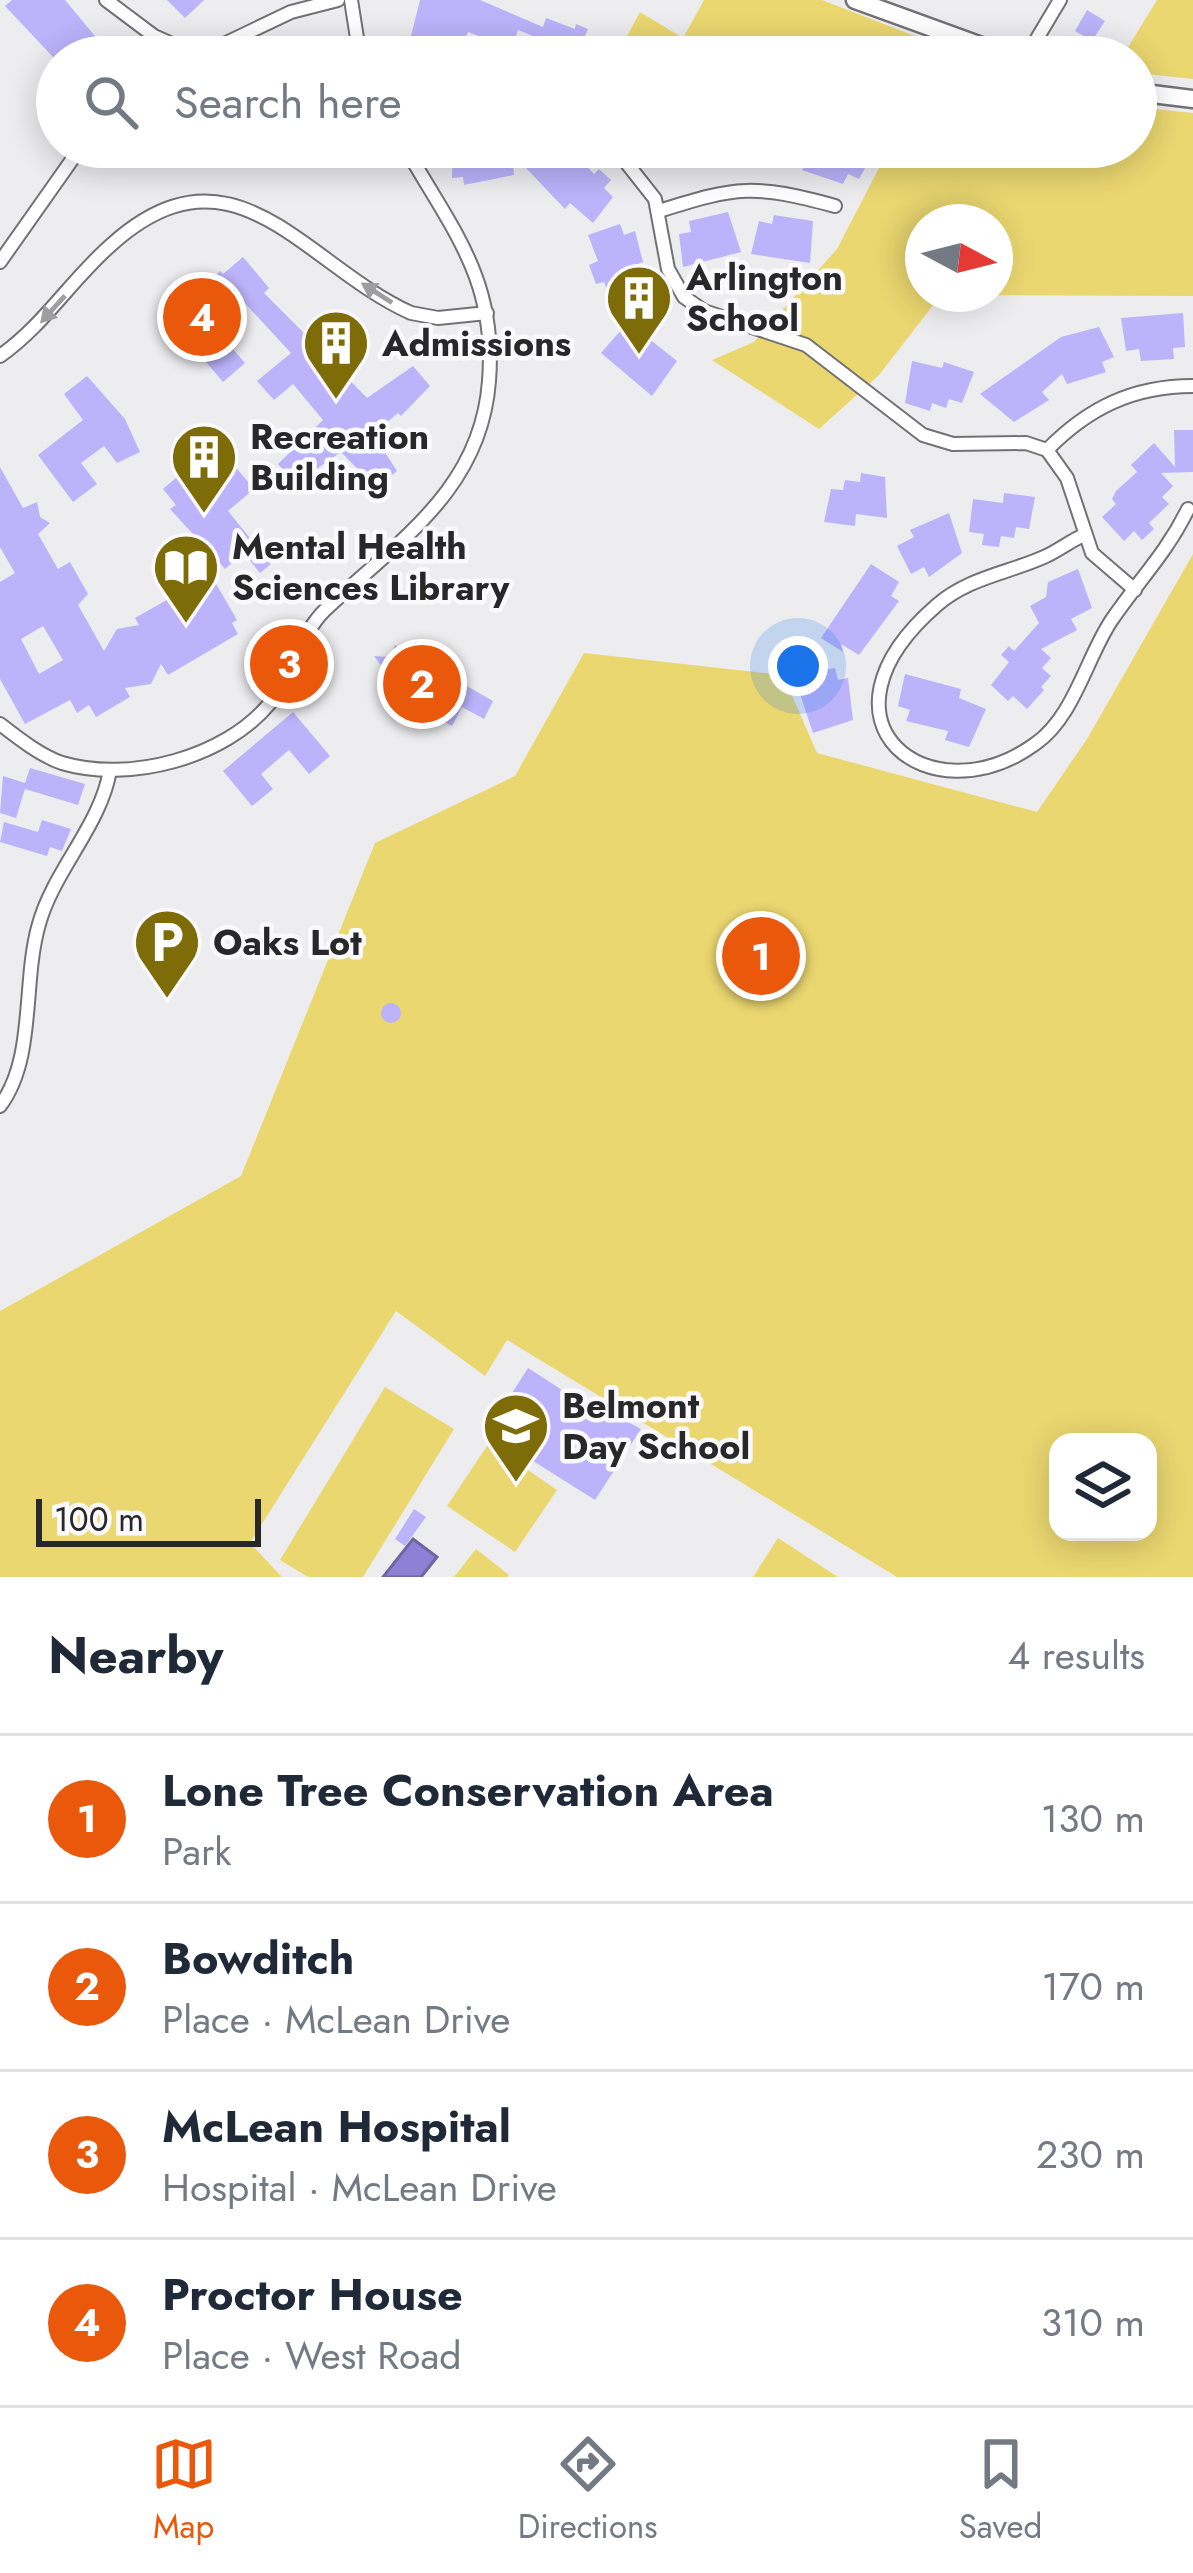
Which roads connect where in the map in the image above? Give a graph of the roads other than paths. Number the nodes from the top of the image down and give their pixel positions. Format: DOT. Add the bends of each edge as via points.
graph roads {
  1 [pos="106,0"];
  2 [pos="338,0"];
  3 [pos="350,0"];
  4 [pos="1060,0"];
  5 [pos="864,2"];
  6 [pos="154,36"];
  7 [pos="241,36"];
  8 [pos="356,36"];
  9 [pos="955,36"];
  10 [pos="1039,36"];
  11 [pos="1157,95"];
  12 [pos="1193,99"];
  13 [pos="66,168"];
  14 [pos="418,168"];
  15 [pos="633,168"];
  16 [pos="835,206"];
  17 [pos="659,211"];
  18 [pos="0,262"];
  19 [pos="487,313"];
  20 [pos="0,356"];
  21 [pos="1193,386"];
  22 [pos="1047,450"];
  23 [pos="1188,509"];
  24 [pos="1084,535"];
  25 [pos="1135,590"];
  26 [pos="0,724"];
  27 [pos="110,770"];
  28 [pos="0,1106"];
  1 -- 6 [label="street"];
  2 -- 7 [label="street"];
  3 -- 8 [label="street"];
  4 -- 10 [label="street"];
  5 -- 9 [label="main road"];
  11 -- 12 [label="main road"];
  13 -- 18 [label="street"];
  14 -- 19 [label="street" via="471,255"];
  15 -- 17 [label="street"];
  16 -- 17 [label="street" via="747,188"];
  17 -- 22 [label="street" via="668,269 684,297 712,315 782,334 933,440"];
  19 -- 20 [label="street, one-way" via="411,314 258,214 207,200 119,238"];
  19 -- 27 [label="street" via="482,422 444,502 318,617 280,690 254,719 200,751"];
  21 -- 22 [label="street" via="1100,406"];
  22 -- 24 [label="street" via="1067,478"];
  23 -- 25 [label="street" via="1166,555"];
  24 -- 25 [label="street" via="1098,560"];
  24 -- 25 [label="street" via="965,586 916,624 879,687 876,715 894,748 967,769 1035,745 1063,713"];
  26 -- 27 [label="street" via="52,759"];
  27 -- 28 [label="street" via="39,922 19,1073"];
}
